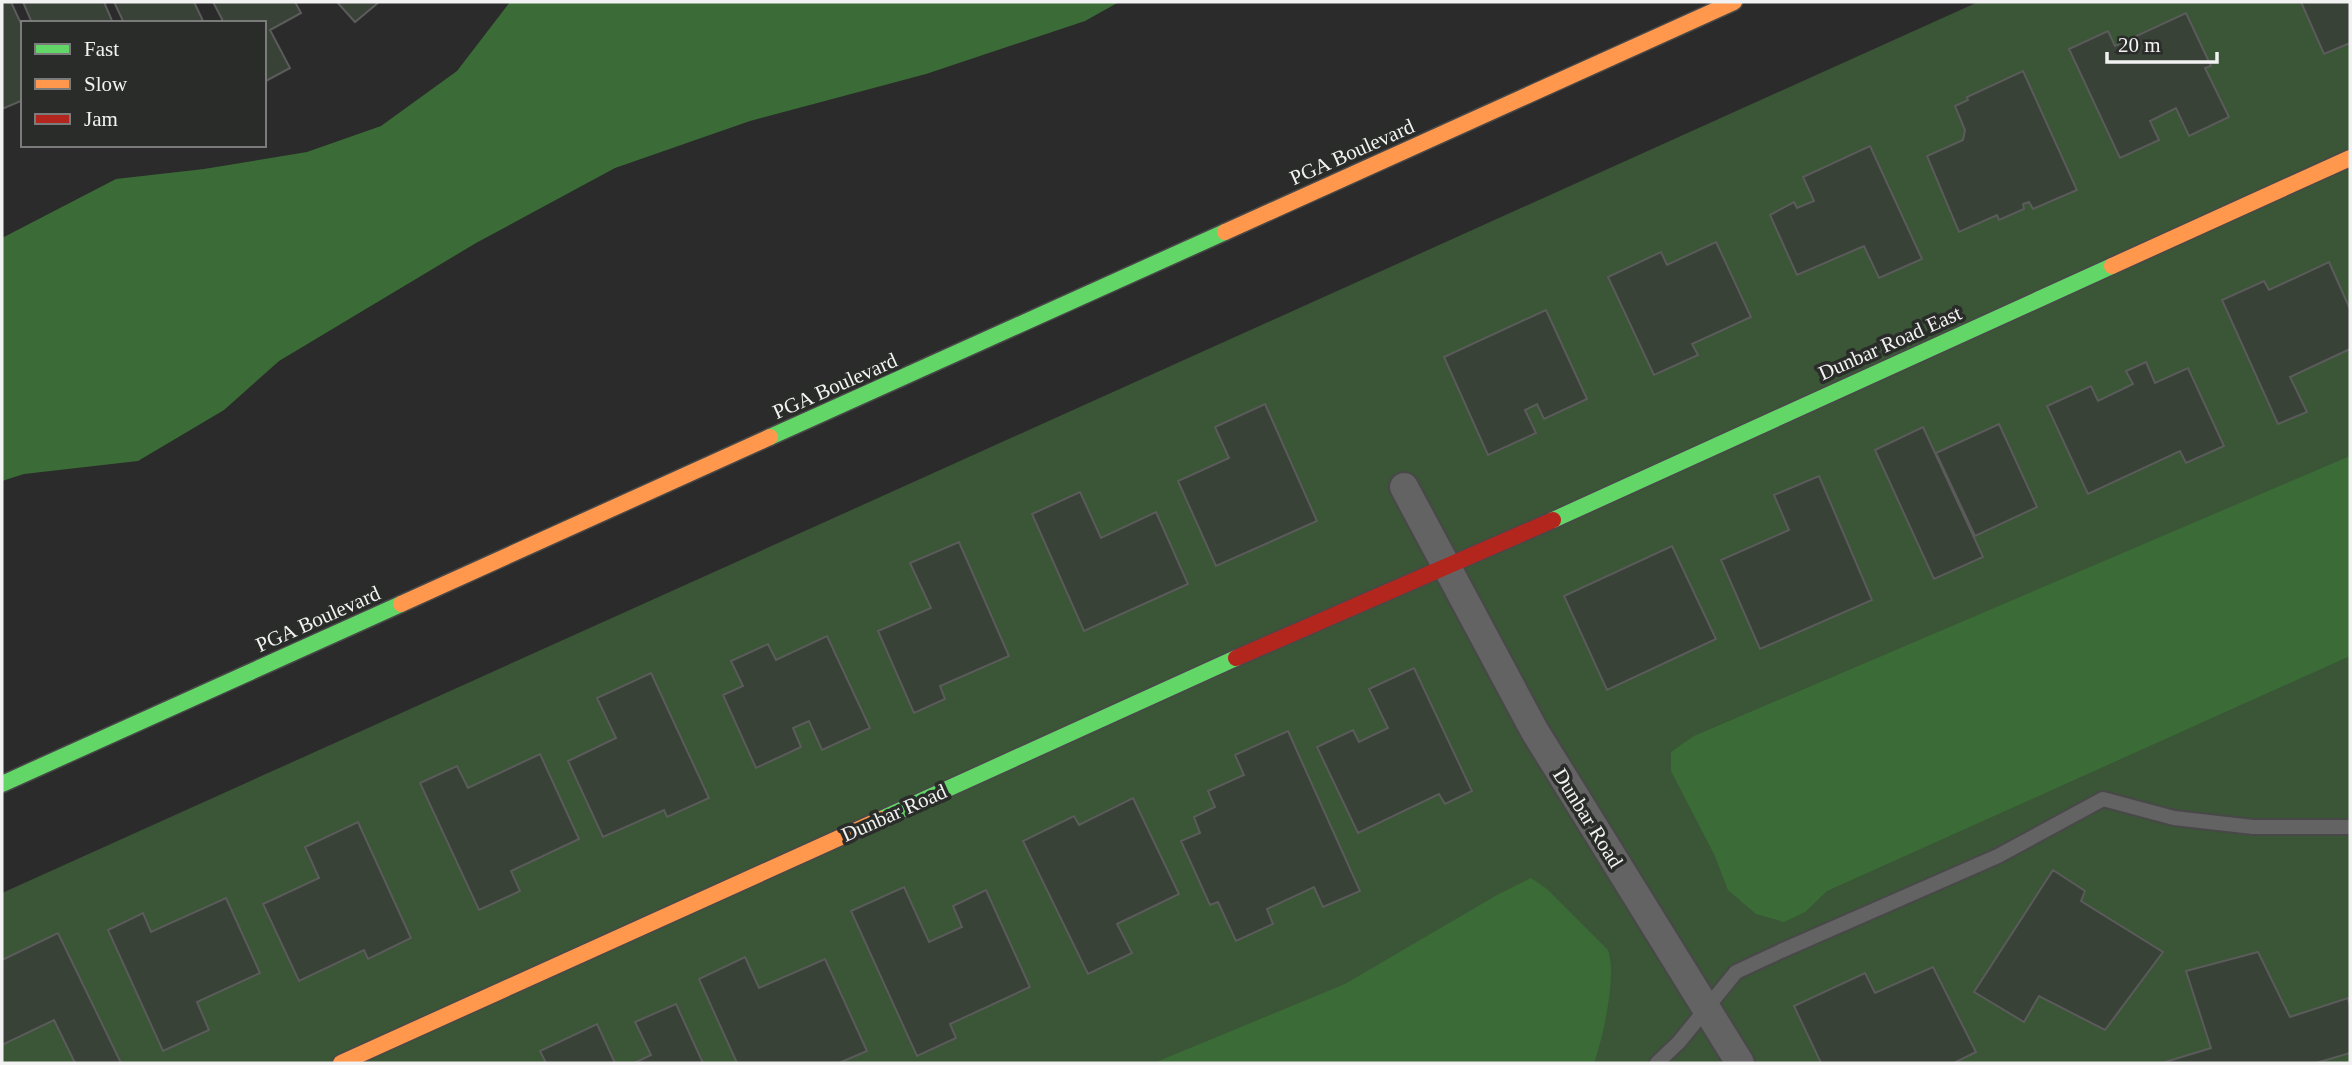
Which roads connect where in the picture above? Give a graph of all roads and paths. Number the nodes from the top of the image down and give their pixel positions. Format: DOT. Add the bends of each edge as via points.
graph roads {
  1 [pos="1723,2"];
  2 [pos="1734,2"];
  3 [pos="1685,23"];
  4 [pos="2350,158"];
  5 [pos="1404,487"];
  6 [pos="1448,567"];
  7 [pos="2,785"];
  8 [pos="2350,827"];
  9 [pos="1706,1008"];
  10 [pos="341,1063"];
  11 [pos="1657,1063"];
  12 [pos="1740,1063"];
  1 -- 3 [label="street, PGA Boulevard"];
  2 -- 3 [label="street, PGA Boulevard"];
  3 -- 7 [label="street, PGA Boulevard"];
  4 -- 6 [label="street, Dunbar Road East"];
  5 -- 6 [label="street, Dunbar Road"];
  6 -- 9 [label="street, Dunbar Road" via="1534,730"];
  6 -- 10 [label="street, Dunbar Road"];
  8 -- 9 [label="lane" via="2253,827 2174,818 2104,799 1998,856 1736,972"];
  9 -- 11 [label="lane"];
  9 -- 12 [label="street, Dunbar Road"];
}
